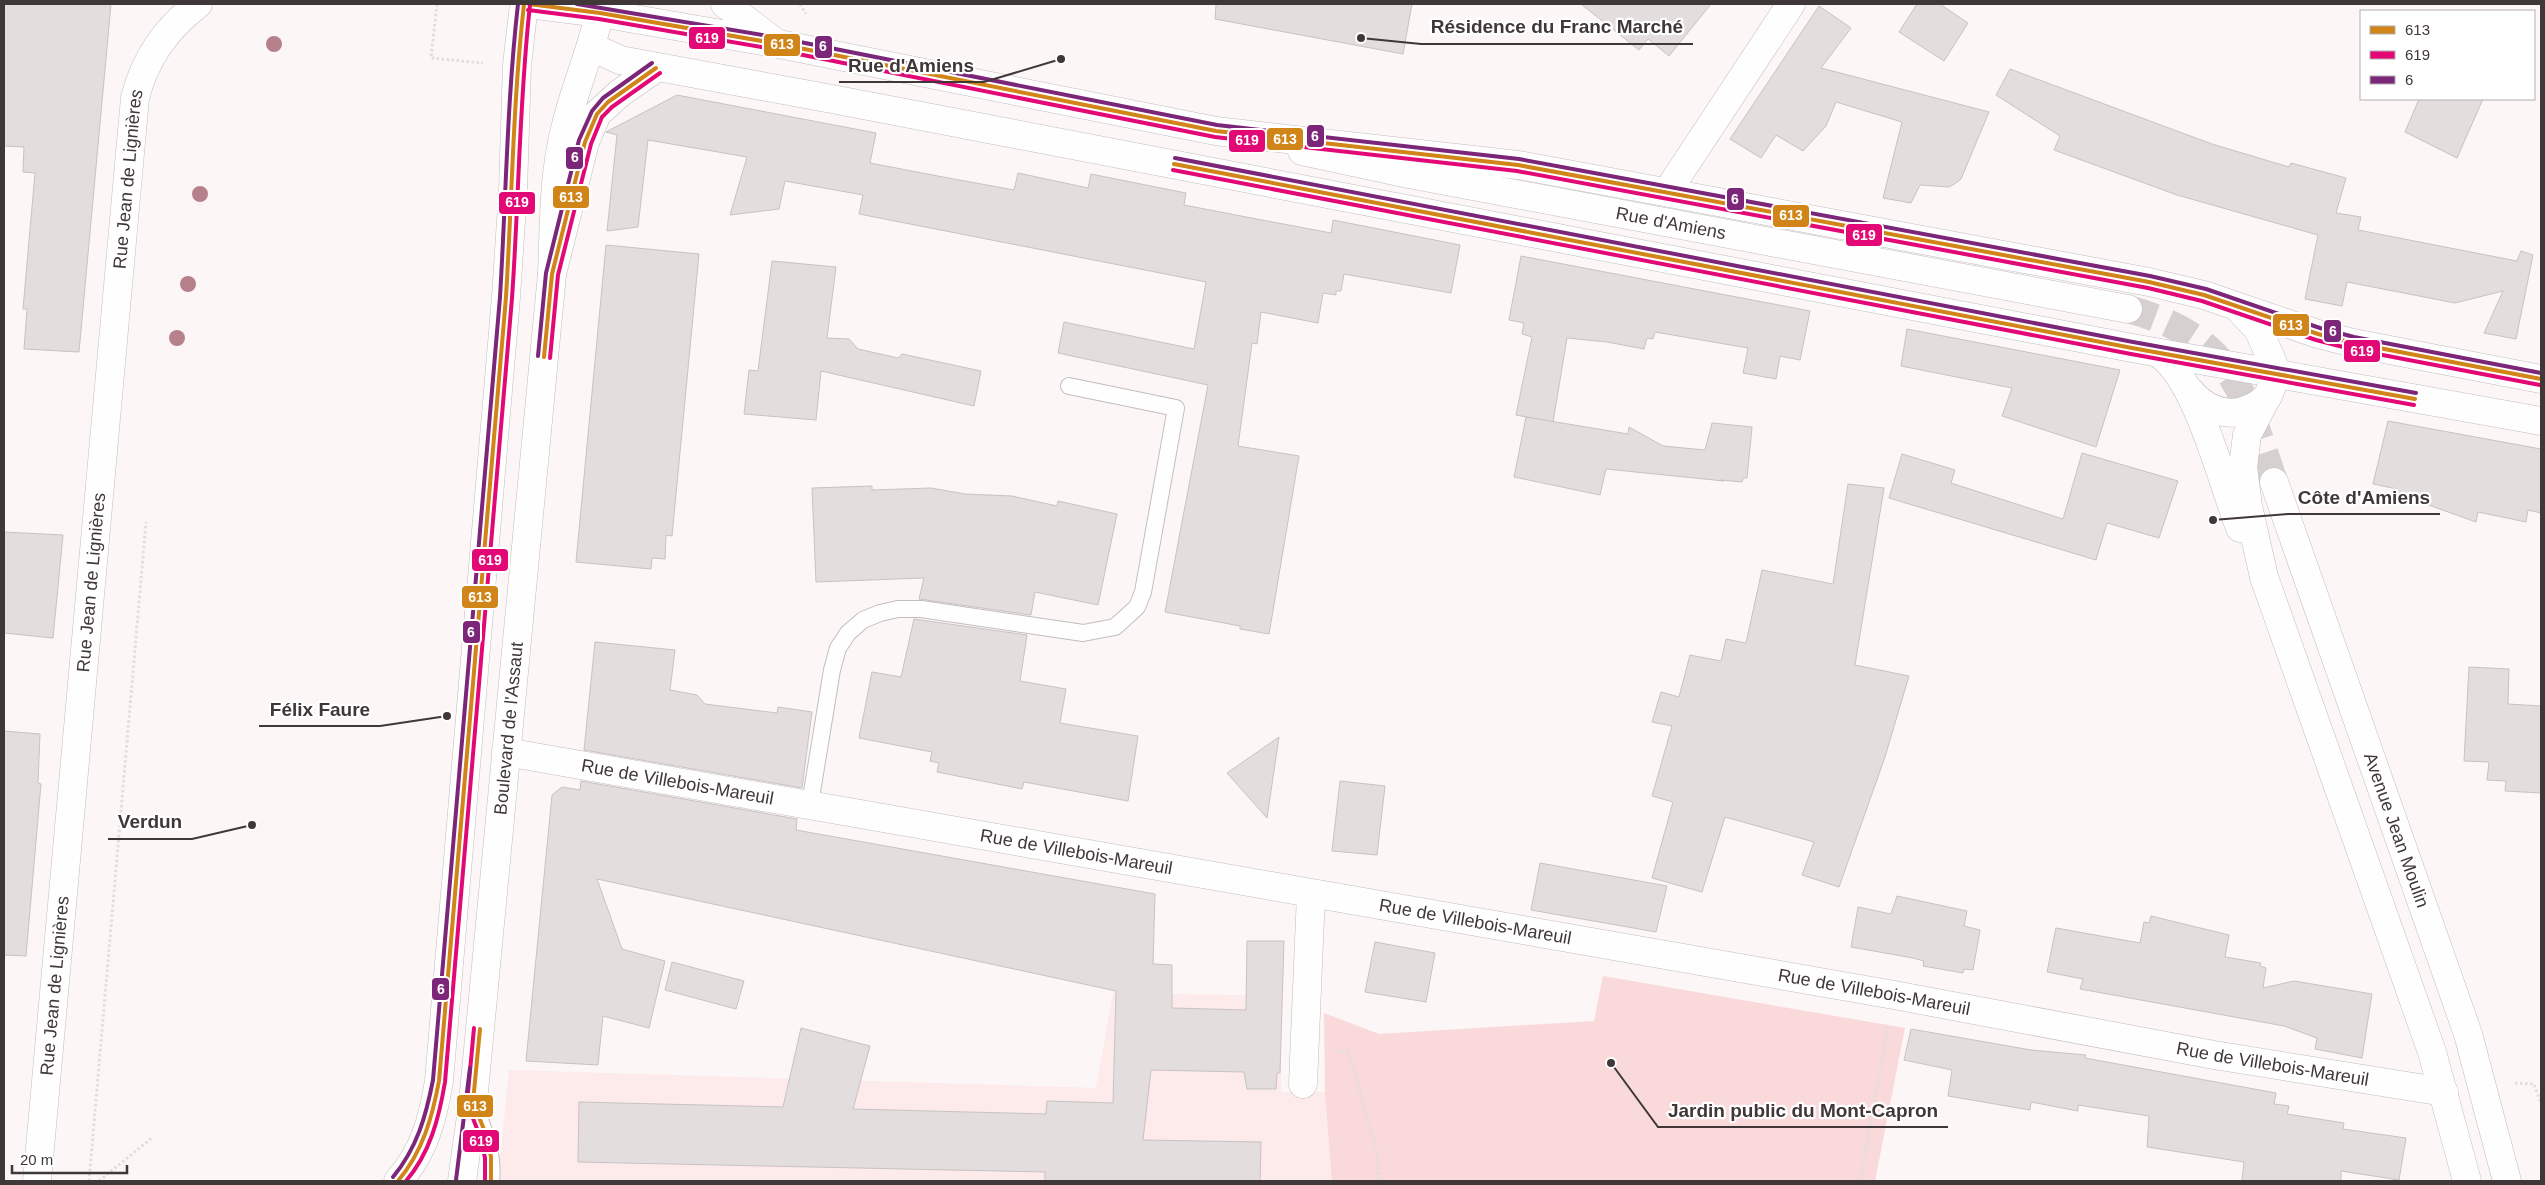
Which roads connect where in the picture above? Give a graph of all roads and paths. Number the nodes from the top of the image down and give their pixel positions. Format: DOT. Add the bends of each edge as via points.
graph roads {
  1 [pos="198,4"];
  2 [pos="524,4"];
  3 [pos="529,4"];
  4 [pos="725,4"];
  5 [pos="1791,4"];
  6 [pos="565,6"];
  7 [pos="601,9"];
  8 [pos="779,44"];
  9 [pos="592,47"];
  10 [pos="656,68"];
  11 [pos="1216,131"];
  12 [pos="1667,192"];
  13 [pos="552,274"];
  14 [pos="2237,307"];
  15 [pos="2128,309"];
  16 [pos="2158,353"];
  17 [pos="2541,379"];
  18 [pos="2271,385"];
  19 [pos="1069,386"];
  20 [pos="2189,390"];
  21 [pos="2541,421"];
  22 [pos="2274,482"];
  23 [pos="146,522"];
  24 [pos="2264,577"];
  25 [pos="506,752"];
  26 [pos="810,804"];
  27 [pos="1311,894"];
  28 [pos="1894,995"];
  29 [pos="1349,1053"];
  30 [pos="1303,1084"];
  31 [pos="2444,1092"];
  32 [pos="473,1102"];
  33 [pos="152,1137"];
  34 [pos="37,1181"];
  35 [pos="89,1181"];
  36 [pos="99,1181"];
  37 [pos="398,1181"];
  38 [pos="462,1181"];
  39 [pos="492,1181"];
  40 [pos="1379,1181"];
  41 [pos="1860,1181"];
  42 [pos="2467,1181"];
  43 [pos="2507,1181"];
  1 -- 34 [label="main road, Rue Jean de Lignières" via="156,47 146,63 135,98"];
  2 -- 37 [label="main road" via="517,65 506,297 440,1071 434,1112 417,1156"];
  3 -- 6 [label="main road, Rue d'Amiens"];
  4 -- 8 [label="main road"];
  5 -- 12 [label="main road"];
  6 -- 7 [label="main road, Rue d'Amiens"];
  6 -- 9 [label="main road" via="576,31"];
  7 -- 8 [label="main road, Rue d'Amiens"];
  7 -- 9 [label="main road"];
  8 -- 11 [label="main road, Rue d'Amiens"];
  9 -- 10 [label="main road, Rue d'Amiens" via="620,60"];
  9 -- 13 [label="main road" via="571,105 560,151"];
  10 -- 13 [label="main road" via="597,114 585,142"];
  10 -- 16 [label="main road, Rue d'Amiens"];
  11 -- 12 [label="main road, Rue d'Amiens" via="1485,160"];
  11 -- 15 [label="main road, Rue d'Amiens" via="1409,174"];
  12 -- 14 [label="main road, Rue d'Amiens" via="2149,282 2204,295"];
  13 -- 25 [label="main road, Boulevard de l'Assaut"];
  14 -- 17 [label="main road, Rue d'Amiens" via="2353,343"];
  14 -- 18 [label="main road" via="2251,319 2265,340"];
  16 -- 18 [label="main road, Rue d'Amiens"];
  16 -- 20 [label="main road" via="2173,365"];
  18 -- 20 [label="main road" via="2261,404 2246,411 2226,413 2207,407"];
  18 -- 21 [label="main road, Rue d'Amiens"];
  18 -- 24 [label="main road" via="2247,435 2243,468"];
  19 -- 26 [label="lane" via="1176,408 1143,592 1137,607 1114,627 1083,632 922,609 880,612 862,620 838,648"];
  20 -- 24 [label="main road" via="2234,514"];
  22 -- 43 [label="main road, Avenue Jean Moulin" via="2468,1034"];
  23 -- 35 [label="path"];
  24 -- 31 [label="main road"];
  25 -- 26 [label="main road, Rue de Villebois-Mareuil"];
  25 -- 32 [label="main road, Boulevard de l'Assaut"];
  26 -- 27 [label="main road, Rue de Villebois-Mareuil"];
  27 -- 28 [label="main road, Rue de Villebois-Mareuil"];
  27 -- 30 [label="main road"];
  28 -- 31 [label="main road, Rue de Villebois-Mareuil" via="2214,1054"];
  28 -- 41 [label="path"];
  29 -- 40 [label="path" via="1376,1153"];
  31 -- 42 [label="main road"];
  32 -- 38 [label="main road, Boulevard de l'Assaut"];
  32 -- 39 [label="lane" via="487,1137"];
  33 -- 36 [label="path"];
}
